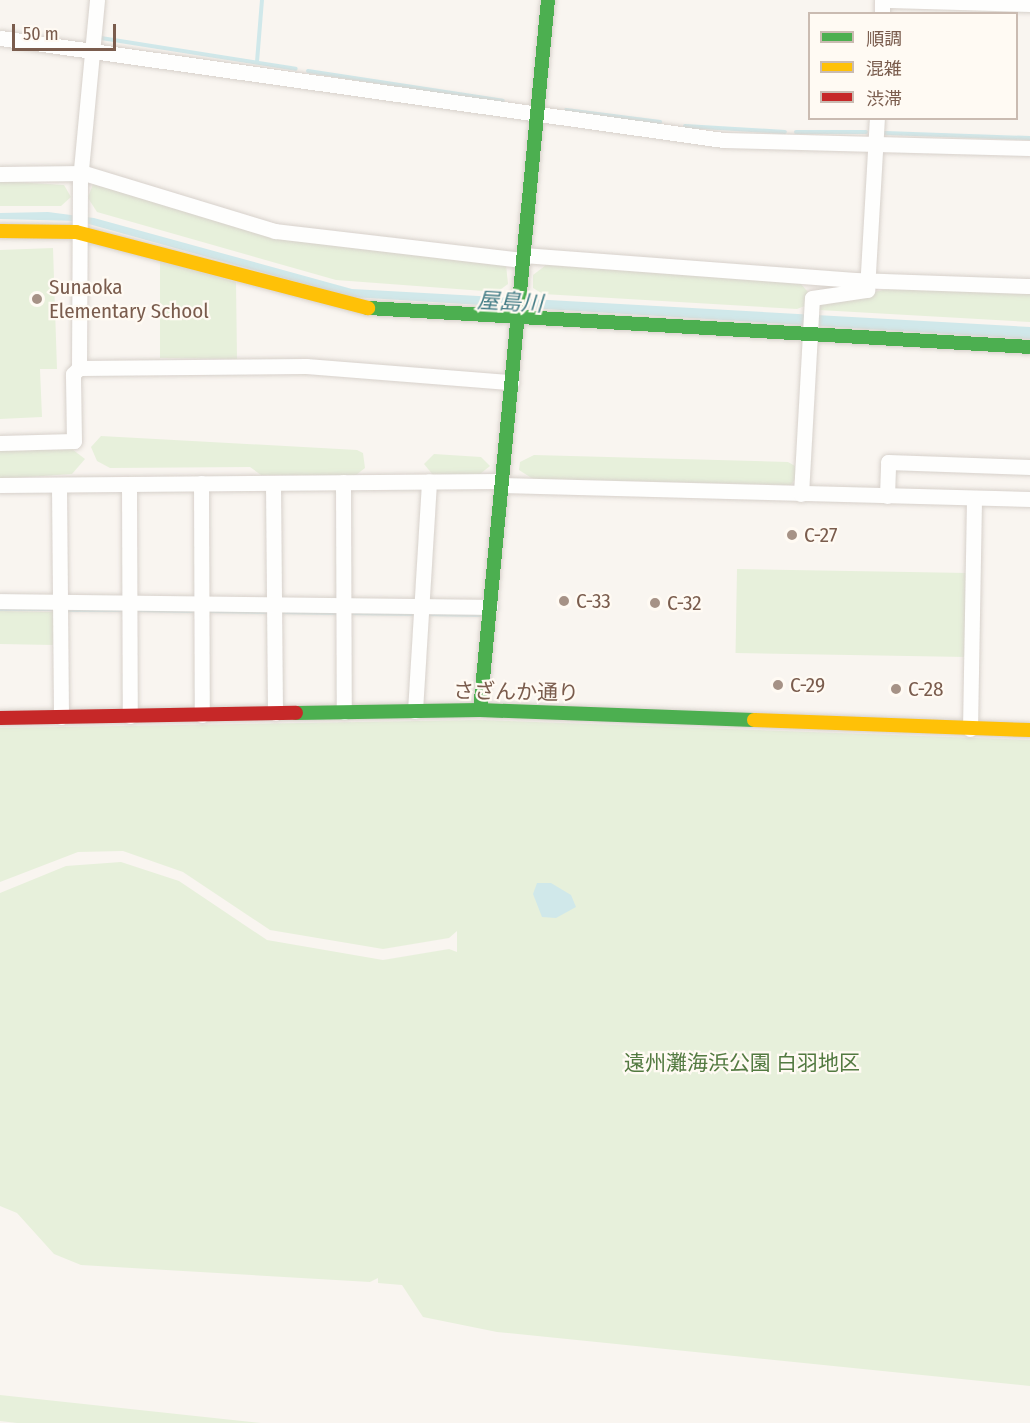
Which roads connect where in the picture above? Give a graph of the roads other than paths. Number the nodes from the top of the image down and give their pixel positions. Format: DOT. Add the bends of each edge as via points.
graph roads {
  1 [pos="97,0"];
  2 [pos="548,0"];
  3 [pos="889,0"];
  4 [pos="1030,4"];
  5 [pos="0,38"];
  6 [pos="92,48"];
  7 [pos="537,116"];
  8 [pos="876,120"];
  9 [pos="875,142"];
  10 [pos="1030,148"];
  11 [pos="81,173"];
  12 [pos="0,174"];
  13 [pos="79,230"];
  14 [pos="0,231"];
  15 [pos="523,257"];
  16 [pos="867,279"];
  17 [pos="1030,286"];
  18 [pos="517,316"];
  19 [pos="811,332"];
  20 [pos="1030,347"];
  21 [pos="79,368"];
  22 [pos="511,382"];
  23 [pos="0,443"];
  24 [pos="1030,467"];
  25 [pos="429,481"];
  26 [pos="343,482"];
  27 [pos="201,483"];
  28 [pos="273,483"];
  29 [pos="501,483"];
  30 [pos="129,484"];
  31 [pos="0,485"];
  32 [pos="59,485"];
  33 [pos="801,494"];
  34 [pos="887,496"];
  35 [pos="974,498"];
  36 [pos="1030,499"];
  37 [pos="0,601"];
  38 [pos="60,601"];
  39 [pos="129,602"];
  40 [pos="201,603"];
  41 [pos="274,604"];
  42 [pos="344,605"];
  43 [pos="422,606"];
  44 [pos="490,608"];
  45 [pos="480,710"];
  46 [pos="415,711"];
  47 [pos="344,712"];
  48 [pos="274,714"];
  49 [pos="202,715"];
  50 [pos="130,716"];
  51 [pos="61,717"];
  52 [pos="0,718"];
  53 [pos="970,729"];
  54 [pos="1030,730"];
  1 -- 6 [label="street"];
  2 -- 7 [label="street"];
  3 -- 4 [label="street"];
  5 -- 6 [label="street"];
  6 -- 7 [label="street"];
  6 -- 11 [label="street"];
  7 -- 9 [label="street" via="723,140"];
  7 -- 15 [label="street"];
  8 -- 9 [label="street"];
  9 -- 10 [label="street"];
  9 -- 16 [label="street"];
  11 -- 12 [label="street"];
  11 -- 13 [label="street"];
  11 -- 15 [label="street" via="275,231"];
  13 -- 14 [label="street"];
  13 -- 18 [label="street" via="331,304"];
  13 -- 21 [label="street"];
  15 -- 16 [label="street"];
  15 -- 18 [label="street"];
  16 -- 17 [label="street"];
  16 -- 19 [label="street" via="867,290 812,298"];
  18 -- 19 [label="street"];
  18 -- 22 [label="street"];
  19 -- 20 [label="street"];
  19 -- 33 [label="street"];
  21 -- 22 [label="street" via="306,366"];
  21 -- 23 [label="street" via="73,374 74,441"];
  22 -- 29 [label="street"];
  24 -- 34 [label="street" via="888,462"];
  25 -- 26 [label="street"];
  25 -- 29 [label="street"];
  25 -- 43 [label="street"];
  26 -- 28 [label="street"];
  26 -- 42 [label="street"];
  27 -- 28 [label="street"];
  27 -- 30 [label="street"];
  27 -- 40 [label="street"];
  28 -- 41 [label="street"];
  29 -- 33 [label="street"];
  29 -- 44 [label="street"];
  30 -- 32 [label="street"];
  30 -- 39 [label="street"];
  31 -- 32 [label="street"];
  32 -- 38 [label="street"];
  33 -- 34 [label="street"];
  34 -- 35 [label="street"];
  35 -- 36 [label="street"];
  35 -- 53 [label="street"];
  37 -- 38 [label="street"];
  38 -- 39 [label="street"];
  38 -- 51 [label="street"];
  39 -- 40 [label="street"];
  39 -- 50 [label="street"];
  40 -- 41 [label="street"];
  40 -- 49 [label="street"];
  41 -- 42 [label="street"];
  41 -- 48 [label="street"];
  42 -- 43 [label="street"];
  42 -- 47 [label="street"];
  43 -- 44 [label="street"];
  43 -- 46 [label="street"];
  44 -- 45 [label="street"];
  45 -- 46 [label="street, さざんか通り"];
  45 -- 53 [label="street, さざんか通り"];
  46 -- 47 [label="street, さざんか通り"];
  47 -- 48 [label="street, さざんか通り"];
  48 -- 49 [label="street, さざんか通り"];
  49 -- 50 [label="street, さざんか通り"];
  50 -- 51 [label="street, さざんか通り"];
  51 -- 52 [label="street, さざんか通り"];
  53 -- 54 [label="street, さざんか通り"];
}
